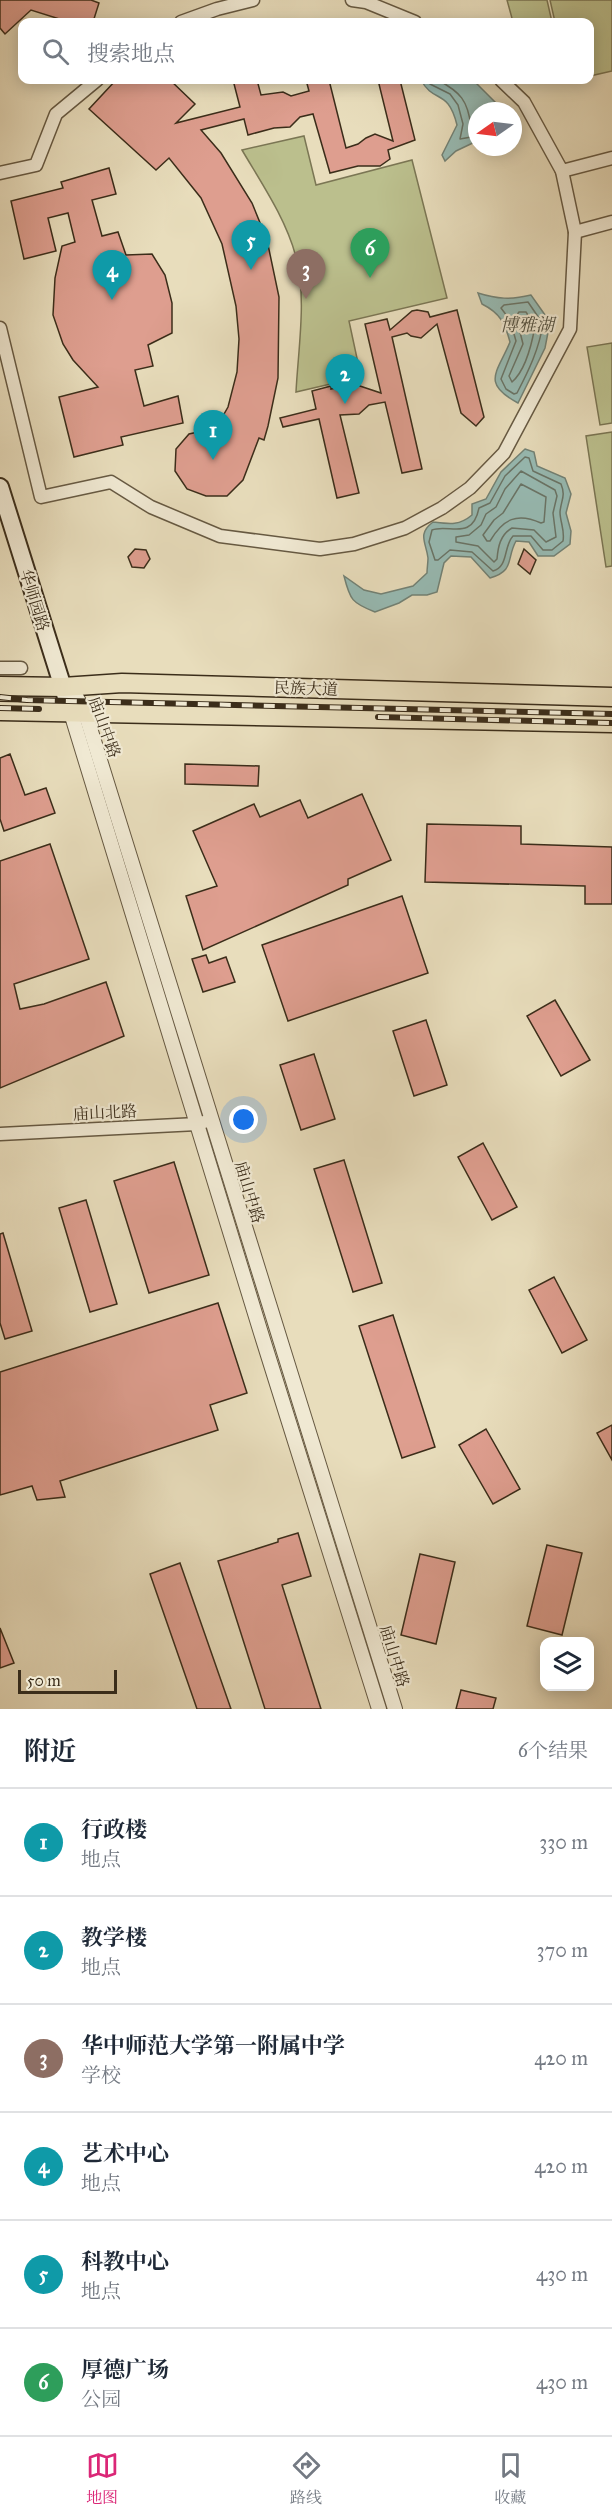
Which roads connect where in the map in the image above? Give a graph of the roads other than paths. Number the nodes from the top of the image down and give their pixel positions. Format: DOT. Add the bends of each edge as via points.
graph roads {
  1 [pos="253,0"];
  2 [pos="352,0"];
  3 [pos="192,18"];
  4 [pos="405,18"];
  5 [pos="92,84"];
  6 [pos="505,84"];
  7 [pos="612,158"];
  8 [pos="562,171"];
  9 [pos="0,173"];
  10 [pos="612,222"];
  11 [pos="575,232"];
  12 [pos="0,328"];
  13 [pos="0,487"];
  14 [pos="0,668"];
  15 [pos="21,668"];
  16 [pos="0,686"];
  17 [pos="67,686"];
  18 [pos="612,697"];
  19 [pos="0,711"];
  20 [pos="78,712"];
  21 [pos="612,723"];
  22 [pos="211,1120"];
  23 [pos="197,1124"];
  24 [pos="0,1134"];
  25 [pos="379,1709"];
  26 [pos="395,1709"];
  1 -- 3 [label="street"];
  2 -- 4 [label="street"];
  5 -- 9 [label="street" via="56,114 36,165"];
  6 -- 8 [label="street" via="524,102"];
  7 -- 8 [label="street"];
  8 -- 11 [label="street"];
  10 -- 11 [label="street"];
  11 -- 12 [label="street" via="570,329 504,453 470,488 442,507 405,528 354,544 320,549 220,536 151,507 111,482 41,497"];
  13 -- 17 [label="main road, 华师园路"];
  14 -- 15 [label="street"];
  16 -- 17 [label="main road, 民族大道"];
  17 -- 18 [label="main road, 民族大道" via="122,684"];
  17 -- 20 [label="main road, 华师园路"];
  19 -- 20 [label="main road, 民族大道"];
  20 -- 21 [label="main road, 民族大道"];
  20 -- 22 [label="street, 庙山中路"];
  20 -- 23 [label="street, 庙山中路"];
  22 -- 23 [label="street, 庙山北路"];
  22 -- 26 [label="street, 庙山中路"];
  23 -- 24 [label="street, 庙山北路"];
  23 -- 25 [label="street, 庙山中路"];
}
